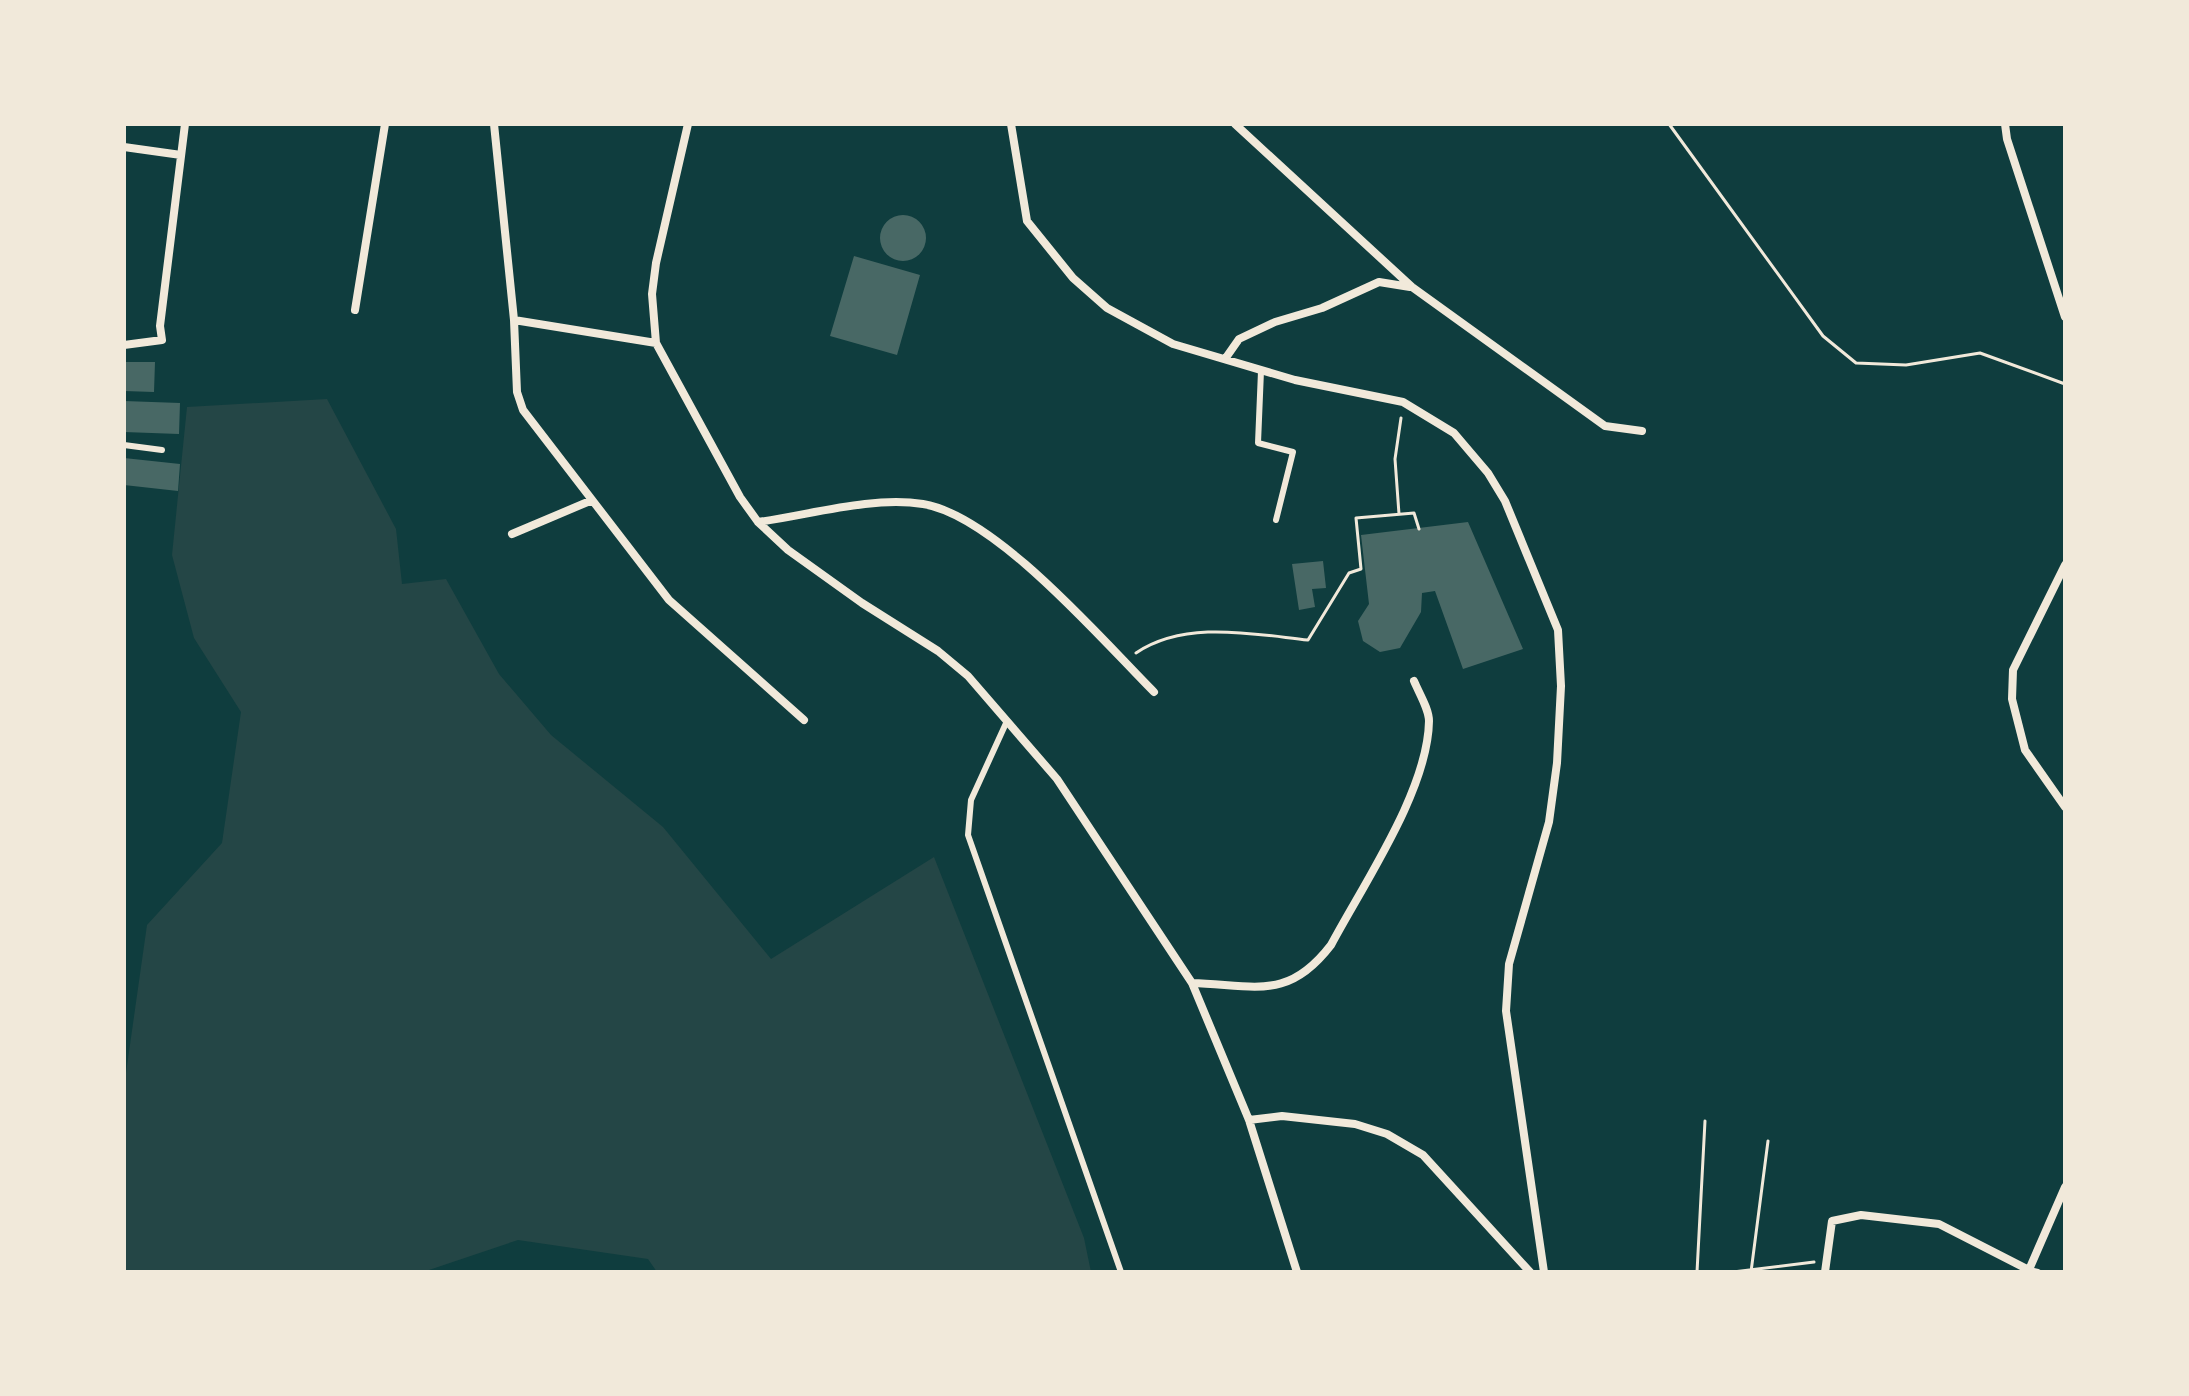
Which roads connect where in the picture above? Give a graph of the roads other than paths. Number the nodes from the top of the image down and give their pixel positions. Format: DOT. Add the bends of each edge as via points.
graph roads {
  1 [pos="185,124"];
  2 [pos="385,124"];
  3 [pos="494,124"];
  4 [pos="688,124"];
  5 [pos="1011,124"];
  6 [pos="1235,124"];
  7 [pos="2005,124"];
  8 [pos="124,147"];
  9 [pos="181,155"];
  10 [pos="1412,287"];
  11 [pos="355,310"];
  12 [pos="2065,317"];
  13 [pos="514,320"];
  14 [pos="656,343"];
  15 [pos="124,345"];
  16 [pos="1225,359"];
  17 [pos="1261,371"];
  18 [pos="1642,431"];
  19 [pos="124,445"];
  20 [pos="162,450"];
  21 [pos="590,501"];
  22 [pos="1276,520"];
  23 [pos="758,522"];
  24 [pos="512,534"];
  25 [pos="2065,565"];
  26 [pos="1414,681"];
  27 [pos="1154,692"];
  28 [pos="804,720"];
  29 [pos="1007,721"];
  30 [pos="2065,807"];
  31 [pos="1192,983"];
  32 [pos="1249,1120"];
  33 [pos="2065,1187"];
  34 [pos="2032,1271"];
  35 [pos="1121,1272"];
  36 [pos="1297,1272"];
  37 [pos="1530,1272"];
  38 [pos="1544,1272"];
  39 [pos="1825,1272"];
  1 -- 9 [label="street"];
  2 -- 11 [label="street"];
  3 -- 13 [label="street"];
  4 -- 14 [label="street" via="656,263"];
  5 -- 16 [label="street" via="1027,221 1073,278 1107,308 1173,344"];
  6 -- 10 [label="street"];
  7 -- 12 [label="street"];
  8 -- 9 [label="street"];
  9 -- 15 [label="street" via="162,340"];
  10 -- 16 [label="street" via="1379,282 1275,322 1239,339"];
  10 -- 18 [label="street" via="1605,426"];
  13 -- 14 [label="street"];
  13 -- 21 [label="street" via="517,392 523,410"];
  14 -- 23 [label="street"];
  16 -- 17 [label="street"];
  17 -- 22 [label="lane" via="1258,443 1293,452"];
  17 -- 38 [label="street" via="1403,402 1454,433 1505,501 1558,630 1561,686 1549,822 1509,964 1506,1011"];
  19 -- 20 [label="lane"];
  21 -- 24 [label="street"];
  21 -- 28 [label="street" via="669,600"];
  23 -- 27 [label="street" via="894,502 926,505 976,528 1038,574"];
  23 -- 29 [label="street" via="788,550 938,651"];
  25 -- 30 [label="street" via="2013,670 2012,699 2025,750"];
  26 -- 31 [label="street" via="1429,717 1425,756 1412,794 1331,945 1314,967 1280,985"];
  29 -- 31 [label="street" via="1057,779"];
  29 -- 35 [label="lane" via="971,800 968,835"];
  31 -- 32 [label="street"];
  32 -- 36 [label="street"];
  32 -- 37 [label="street" via="1282,1116 1355,1124 1387,1134 1423,1155"];
  33 -- 34 [label="street"];
  34 -- 39 [label="street" via="1939,1224 1861,1215 1832,1221"];
}
